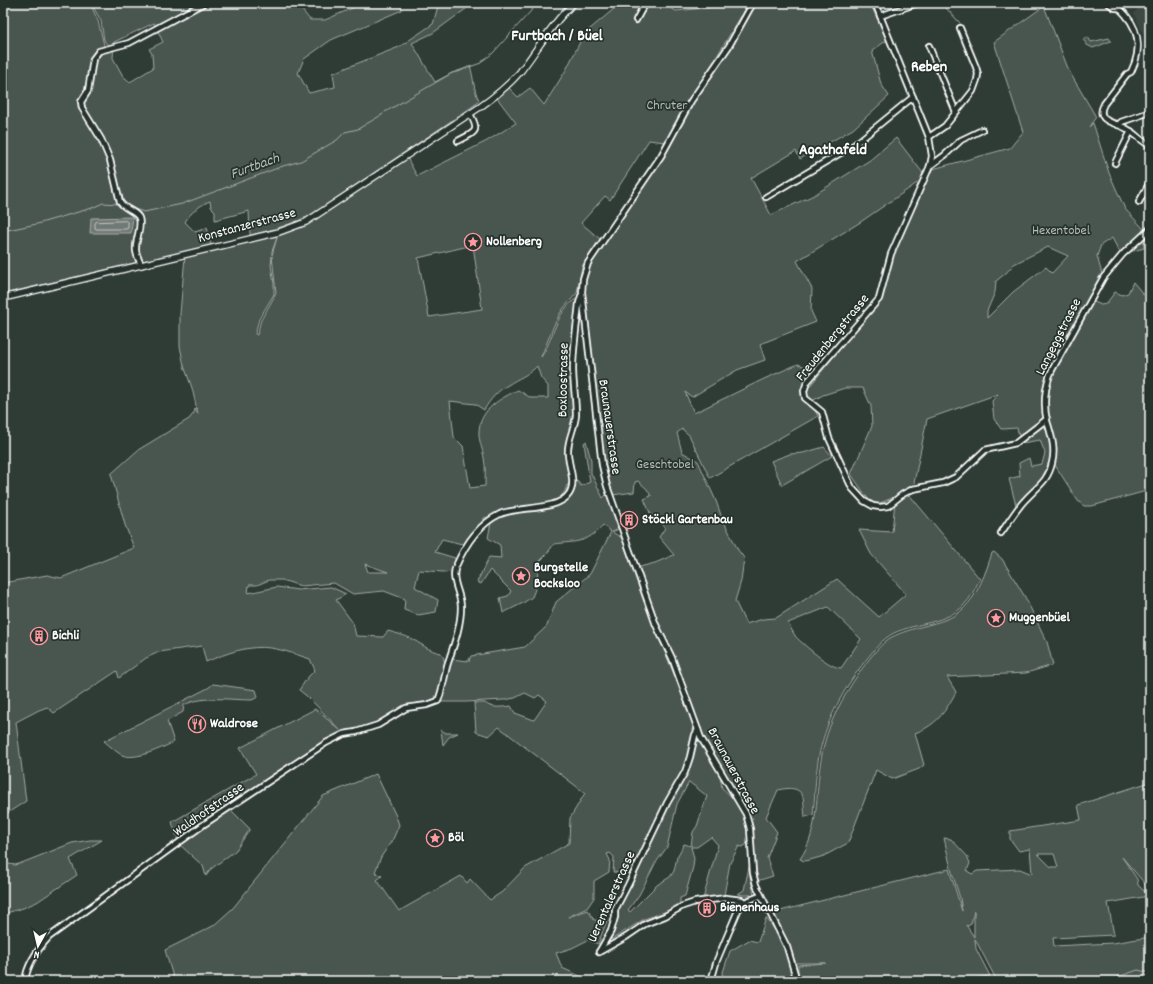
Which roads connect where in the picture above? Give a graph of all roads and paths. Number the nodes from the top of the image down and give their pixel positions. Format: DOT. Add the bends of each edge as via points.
graph roads {
  1 [pos="204,3"];
  2 [pos="574,3"];
  3 [pos="647,3"];
  4 [pos="753,3"];
  5 [pos="875,3"];
  6 [pos="918,3"];
  7 [pos="1108,3"];
  8 [pos="880,16"];
  9 [pos="636,20"];
  10 [pos="960,28"];
  11 [pos="929,46"];
  12 [pos="913,97"];
  13 [pos="956,112"];
  14 [pos="1150,112"];
  15 [pos="470,114"];
  16 [pos="1118,125"];
  17 [pos="982,130"];
  18 [pos="1131,131"];
  19 [pos="930,136"];
  20 [pos="458,141"];
  21 [pos="1150,146"];
  22 [pos="1115,163"];
  23 [pos="930,166"];
  24 [pos="1150,182"];
  25 [pos="766,197"];
  26 [pos="1140,202"];
  27 [pos="1150,229"];
  28 [pos="140,265"];
  29 [pos="582,296"];
  30 [pos="3,298"];
  31 [pos="1047,419"];
  32 [pos="1001,533"];
  33 [pos="438,701"];
  34 [pos="698,730"];
  35 [pos="760,896"];
  36 [pos="744,902"];
  37 [pos="26,981"];
  38 [pos="711,981"];
  39 [pos="797,981"];
  1 -- 28 [label="street" via="129,43 99,51 94,59 88,91 81,102 109,156 120,202 139,219 136,248"];
  2 -- 15 [label="main road, Konstanzerstrasse" via="552,27 514,78"];
  3 -- 9 [label="street"];
  4 -- 29 [label="street, Braunauerstrasse" via="729,46 691,101 661,156 588,263 583,279"];
  5 -- 8 [label="street, Freudenbergstrasse"];
  6 -- 8 [label="street"];
  7 -- 16 [label="street" via="1128,16 1136,32 1138,50 1136,63 1131,72 1102,109 1102,115 1106,120"];
  8 -- 12 [label="street, Freudenbergstrasse"];
  10 -- 13 [label="street" via="978,74 976,86"];
  11 -- 13 [label="street"];
  12 -- 19 [label="street, Freudenbergstrasse"];
  12 -- 25 [label="street" via="854,145"];
  13 -- 19 [label="street" via="945,126"];
  14 -- 16 [label="street"];
  15 -- 20 [label="street" via="476,126 475,131"];
  15 -- 28 [label="main road, Konstanzerstrasse" via="301,224 279,232"];
  16 -- 18 [label="street"];
  17 -- 23 [label="street" via="961,140"];
  18 -- 21 [label="street"];
  18 -- 22 [label="street"];
  19 -- 23 [label="street, Freudenbergstrasse"];
  23 -- 31 [label="street, Freudenbergstrasse" via="891,254 879,299 807,382 805,398 822,412 829,438 852,488 864,501 880,508 888,506 913,489 944,483 956,477 985,450 1016,443"];
  24 -- 26 [label="street"];
  27 -- 31 [label="street, Langeggstrasse" via="1123,254 1103,278 1050,373 1045,395"];
  28 -- 30 [label="main road, Konstanzerstrasse"];
  29 -- 33 [label="street, Boxloostrasse" via="579,303 573,366 575,419 568,450 572,478 570,491 565,498 554,504 502,514 483,525 471,539 455,569 461,613"];
  29 -- 34 [label="street, Braunauerstrasse" via="600,451 607,486 656,625 672,658"];
  31 -- 32 [label="street, Langeggstrasse" via="1054,446 1048,475 1021,504"];
  33 -- 37 [label="street, Waldhofstrasse" via="406,708 378,725 344,734 326,743 203,825 49,937 33,957"];
  34 -- 35 [label="street, Braunauerstrasse" via="746,814 754,878"];
  34 -- 36 [label="street, Uerentalerstrasse" via="685,772 667,803 615,910 610,931 599,952 645,924 686,904 730,898"];
  35 -- 36 [label="street"];
  35 -- 39 [label="street, Braunauerstrasse" via="787,947"];
  36 -- 38 [label="street" via="738,910 717,960"];
}
